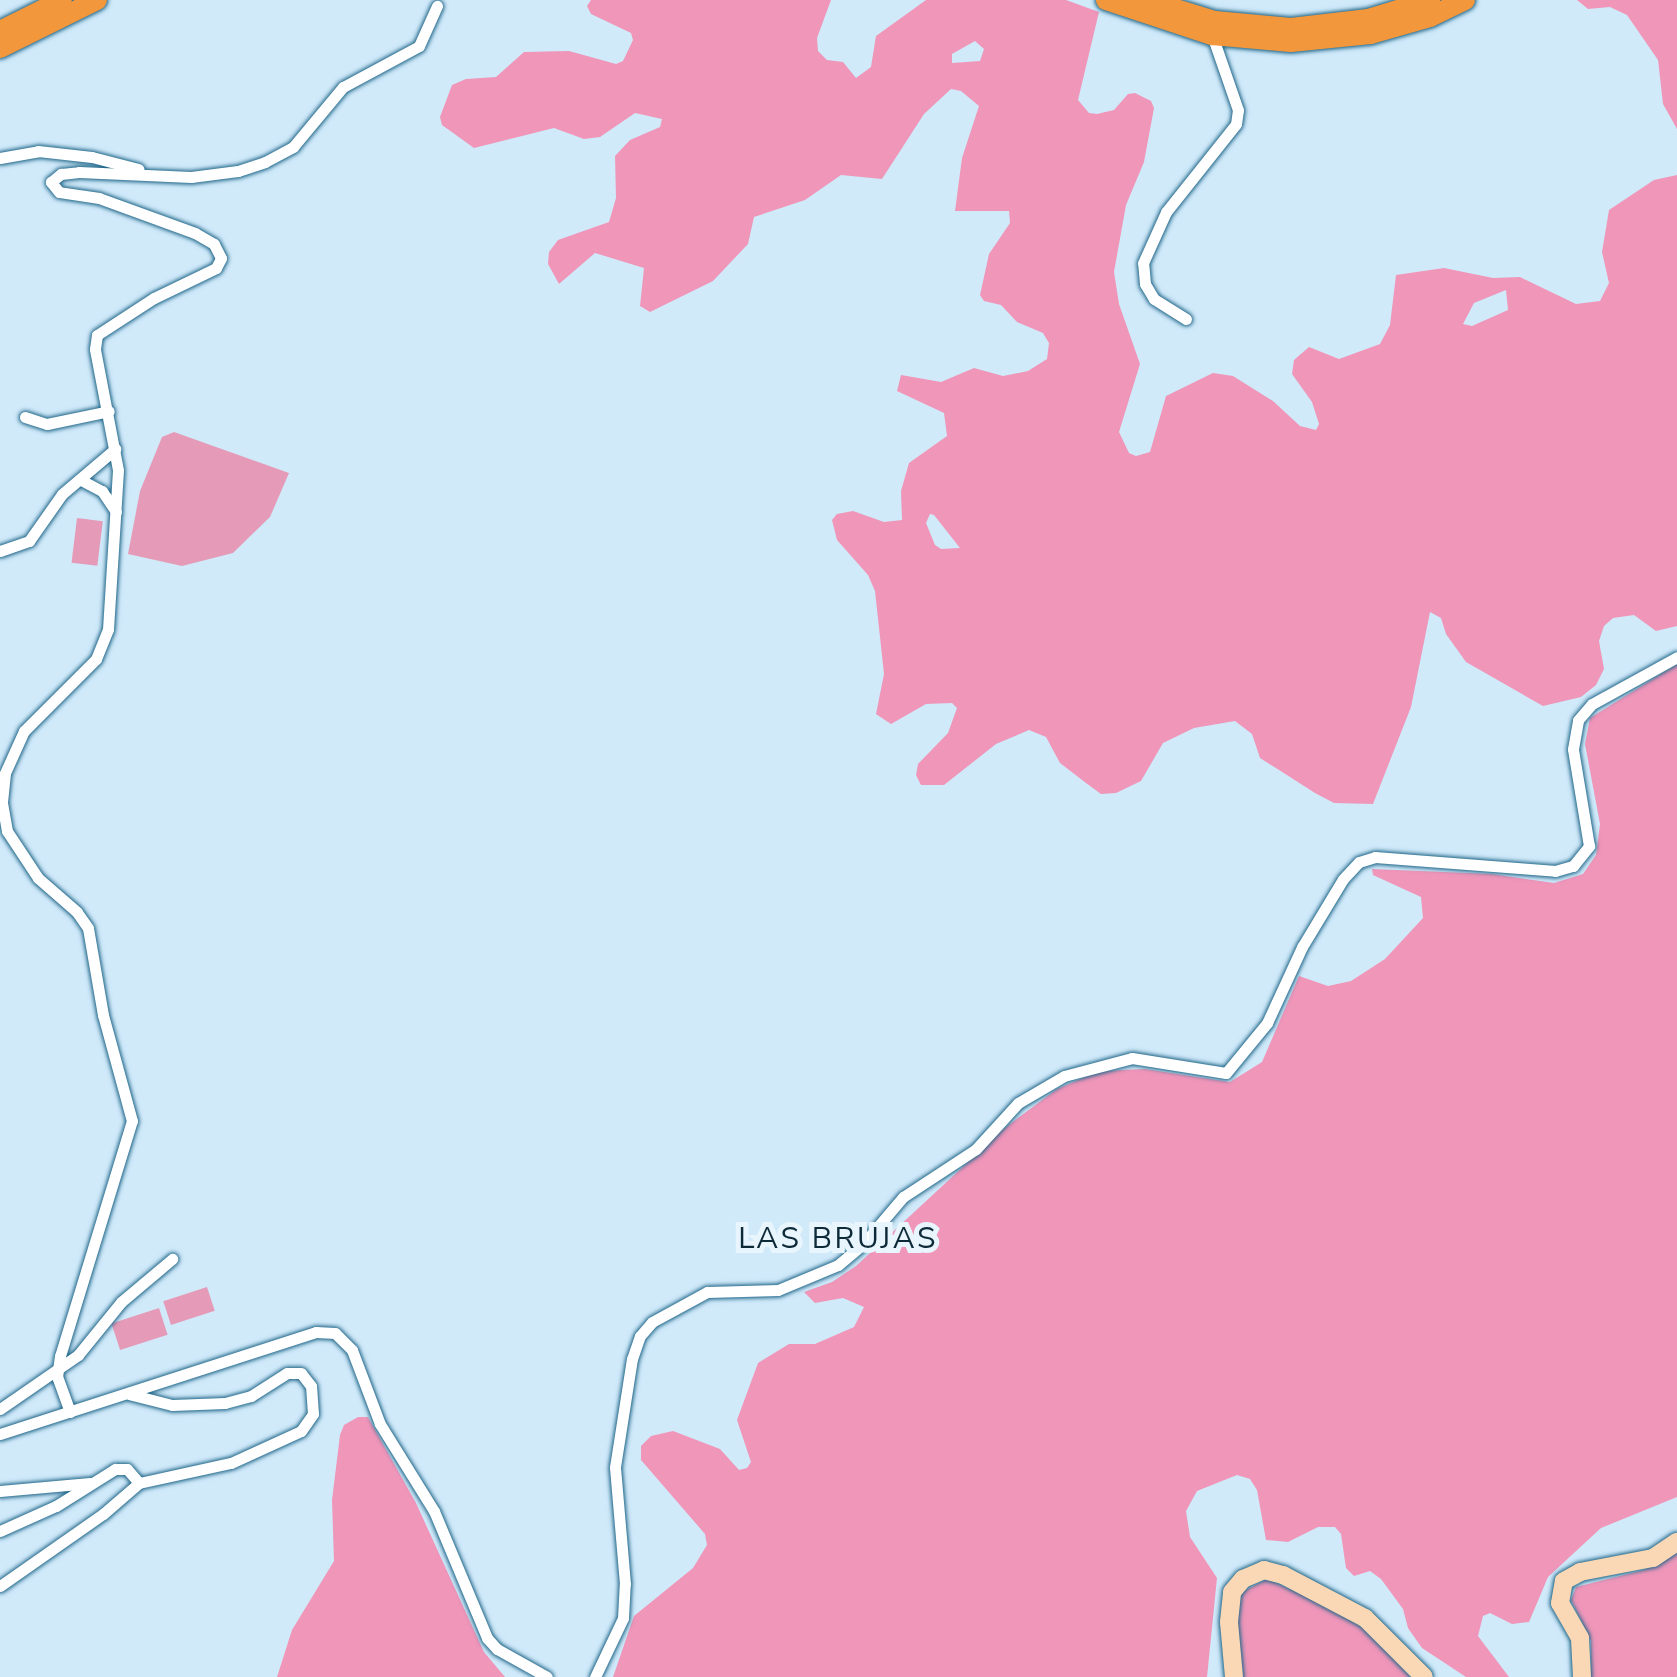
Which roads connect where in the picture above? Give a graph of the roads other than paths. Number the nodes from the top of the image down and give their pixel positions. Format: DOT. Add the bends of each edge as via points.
graph roads {
  1 [pos="62,0"];
  2 [pos="97,0"];
  3 [pos="1106,0"];
  4 [pos="1148,0"];
  5 [pos="1430,0"];
  6 [pos="1465,0"];
  7 [pos="437,6"];
  8 [pos="0,32"];
  9 [pos="1212,35"];
  10 [pos="0,48"];
  11 [pos="0,158"];
  12 [pos="144,173"];
  13 [pos="1186,319"];
  14 [pos="109,411"];
  15 [pos="24,417"];
  16 [pos="116,449"];
  17 [pos="81,480"];
  18 [pos="116,512"];
  19 [pos="0,550"];
  20 [pos="1677,658"];
  21 [pos="172,1258"];
  22 [pos="57,1371"];
  23 [pos="129,1394"];
  24 [pos="0,1409"];
  25 [pos="70,1412"];
  26 [pos="0,1434"];
  27 [pos="94,1482"];
  28 [pos="139,1483"];
  29 [pos="0,1491"];
  30 [pos="0,1531"];
  31 [pos="1677,1542"];
  32 [pos="0,1586"];
  33 [pos="547,1677"];
  34 [pos="594,1677"];
  35 [pos="1234,1677"];
  36 [pos="1424,1677"];
  37 [pos="1582,1677"];
  1 -- 8 [label="highway"];
  2 -- 10 [label="highway"];
  3 -- 9 [label="highway"];
  4 -- 5 [label="highway" via="1215,21 1291,28 1346,24"];
  6 -- 9 [label="highway" via="1348,38 1262,42"];
  7 -- 12 [label="street" via="421,45 343,87 286,152 238,172 178,178"];
  9 -- 13 [label="street" via="1238,110 1236,124 1166,212 1143,263 1154,299"];
  11 -- 12 [label="street" via="38,151 116,162"];
  12 -- 14 [label="street" via="79,172 51,182 60,192 98,198 195,233 214,244 221,258 216,268 97,335"];
  14 -- 15 [label="street" via="47,424"];
  14 -- 16 [label="street"];
  16 -- 17 [label="street"];
  16 -- 18 [label="street"];
  17 -- 18 [label="street" via="102,491"];
  17 -- 19 [label="street" via="62,494 29,541"];
  18 -- 22 [label="street" via="103,647 24,731 3,788 4,821 14,842 38,878 88,928 132,1122"];
  20 -- 34 [label="street" via="1592,704 1578,720 1574,750 1589,835 1580,860 1555,871 1375,857 1359,862 1302,947 1262,1031 1226,1073 1132,1058 1043,1086 1018,1102 976,1149 903,1197 838,1265 778,1290 707,1292 652,1322 636,1343 616,1452 624,1606"];
  21 -- 22 [label="street"];
  22 -- 24 [label="street"];
  22 -- 25 [label="street"];
  23 -- 25 [label="street"];
  23 -- 28 [label="street" via="157,1404 200,1406 252,1396 287,1372 304,1374 311,1386 313,1414 301,1432 223,1466"];
  23 -- 33 [label="street" via="316,1332 341,1337 380,1424 434,1511 487,1638"];
  25 -- 26 [label="street"];
  27 -- 28 [label="street" via="122,1468"];
  27 -- 29 [label="street"];
  27 -- 30 [label="street"];
  28 -- 32 [label="street"];
  31 -- 37 [label="main road" via="1653,1558 1580,1572 1564,1582 1560,1603 1580,1638"];
  35 -- 36 [label="main road" via="1232,1592 1242,1579 1264,1570 1365,1618"];
}
